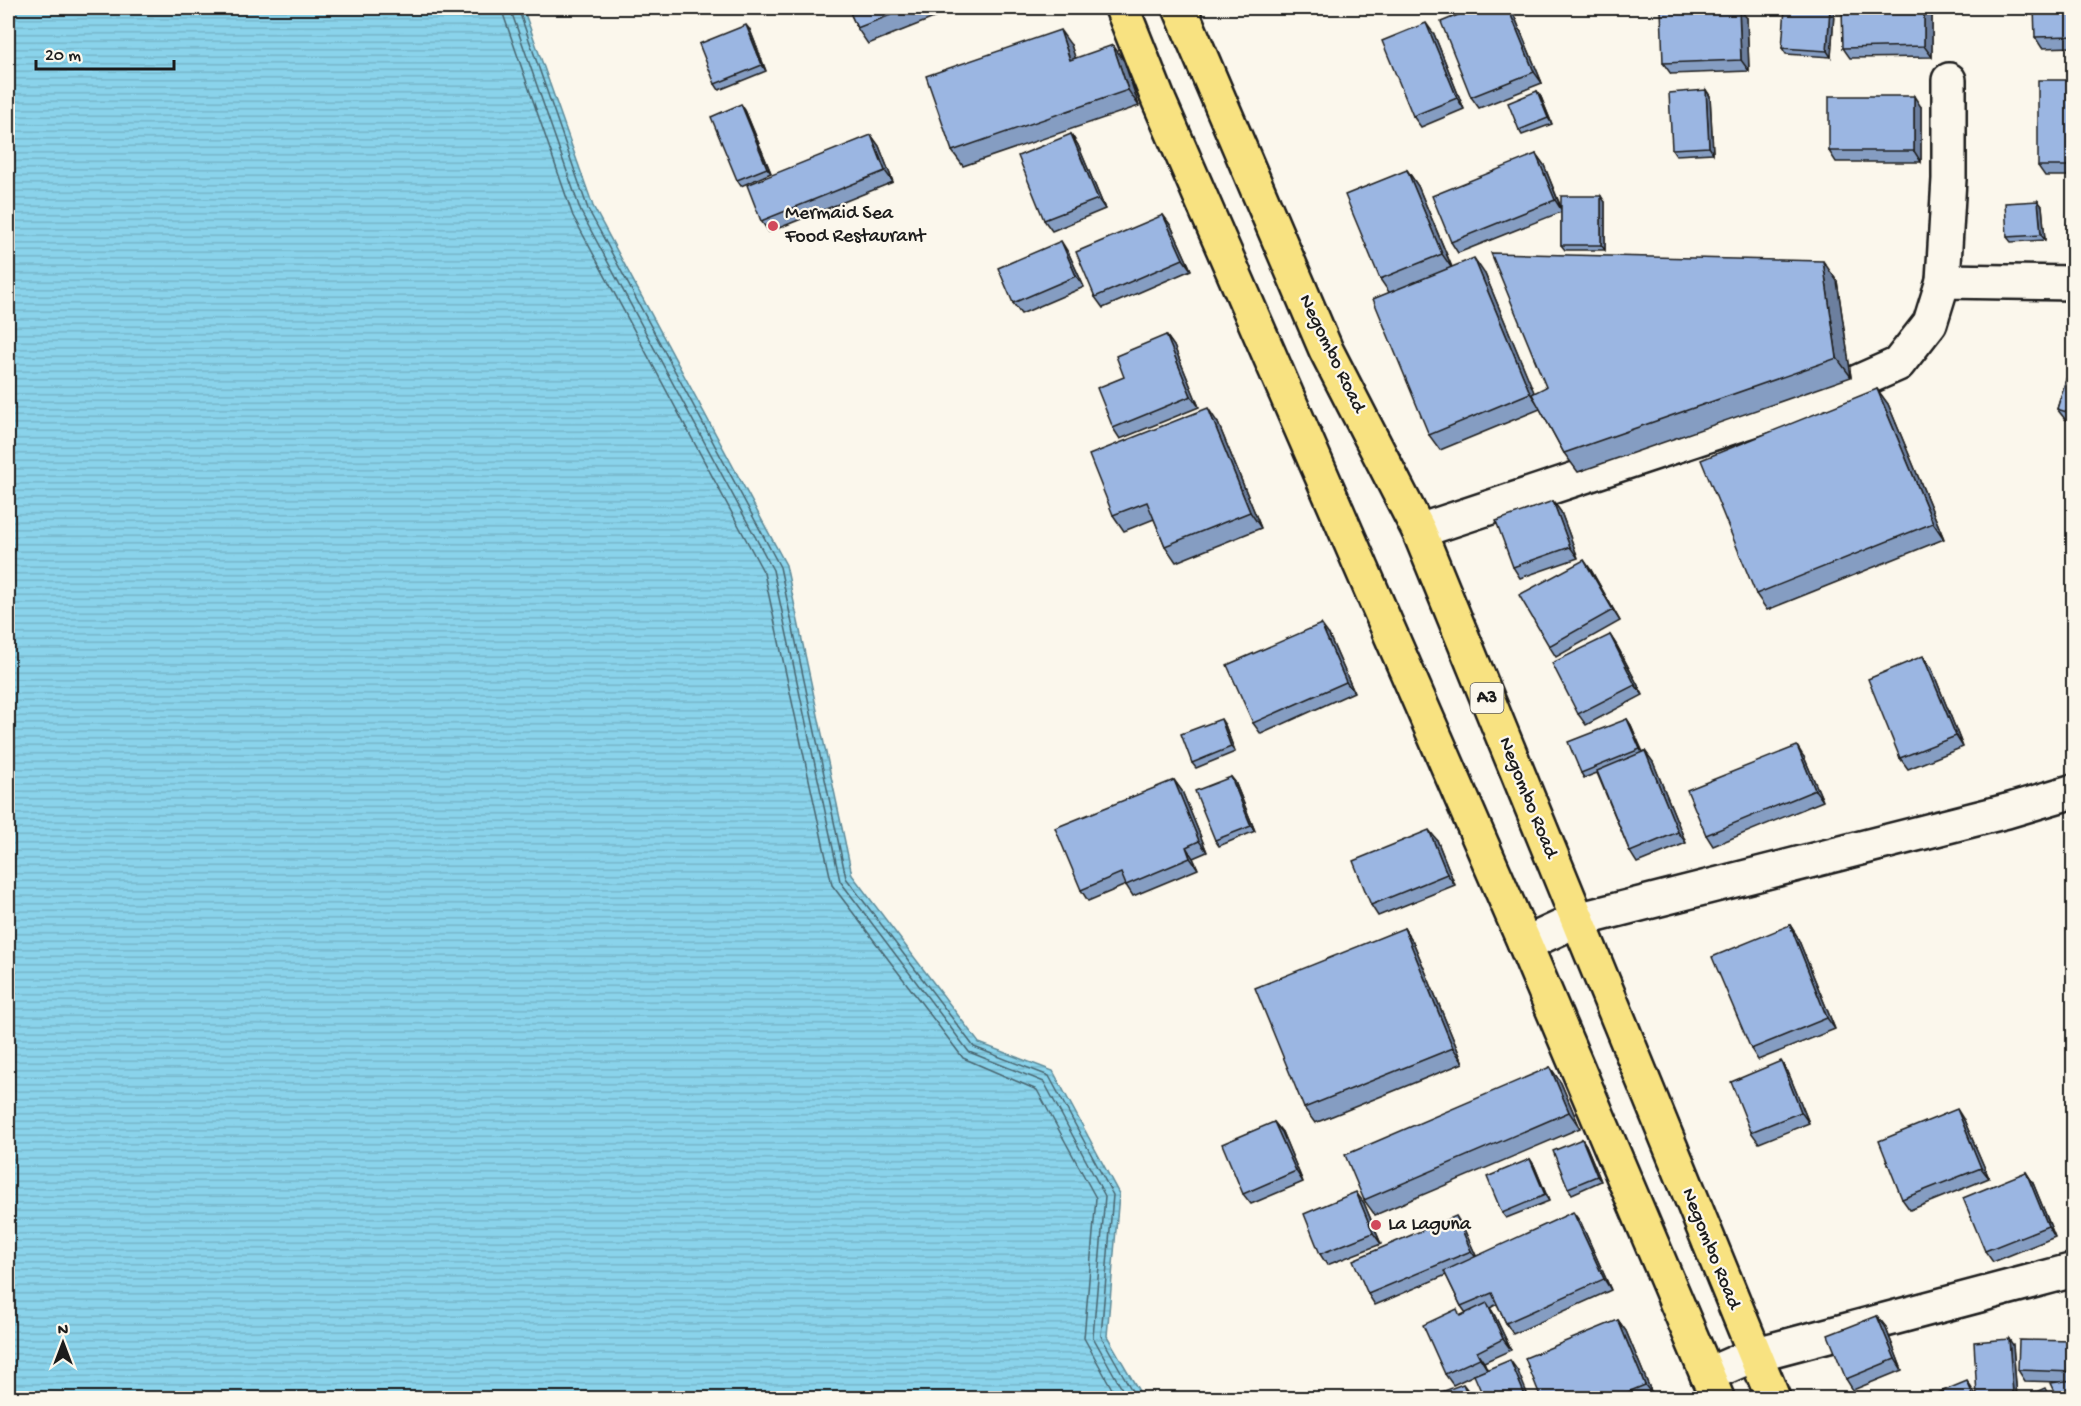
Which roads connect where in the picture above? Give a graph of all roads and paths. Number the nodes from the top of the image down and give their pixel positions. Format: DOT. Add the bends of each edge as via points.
graph roads {
  1 [pos="1122,8"];
  2 [pos="1180,8"];
  3 [pos="1949,80"];
  4 [pos="1943,281"];
  5 [pos="2073,283"];
  6 [pos="1419,531"];
  7 [pos="2073,790"];
  8 [pos="1577,920"];
  9 [pos="1525,944"];
  10 [pos="2073,1270"];
  11 [pos="1753,1355"];
  12 [pos="1712,1387"];
  13 [pos="1773,1398"];
  1 -- 9 [label="highway"];
  2 -- 6 [label="highway, Negombo Road / A3" via="1326,350"];
  3 -- 4 [label="street"];
  4 -- 5 [label="street"];
  4 -- 6 [label="street" via="1930,323 1898,364 1828,395"];
  6 -- 8 [label="highway, Negombo Road / A3"];
  7 -- 8 [label="street" via="2007,811"];
  8 -- 9 [label="street"];
  8 -- 11 [label="highway, Negombo Road / A3"];
  9 -- 12 [label="highway"];
  10 -- 11 [label="street"];
  11 -- 12 [label="street"];
  11 -- 13 [label="highway, Negombo Road / A3"];
}
